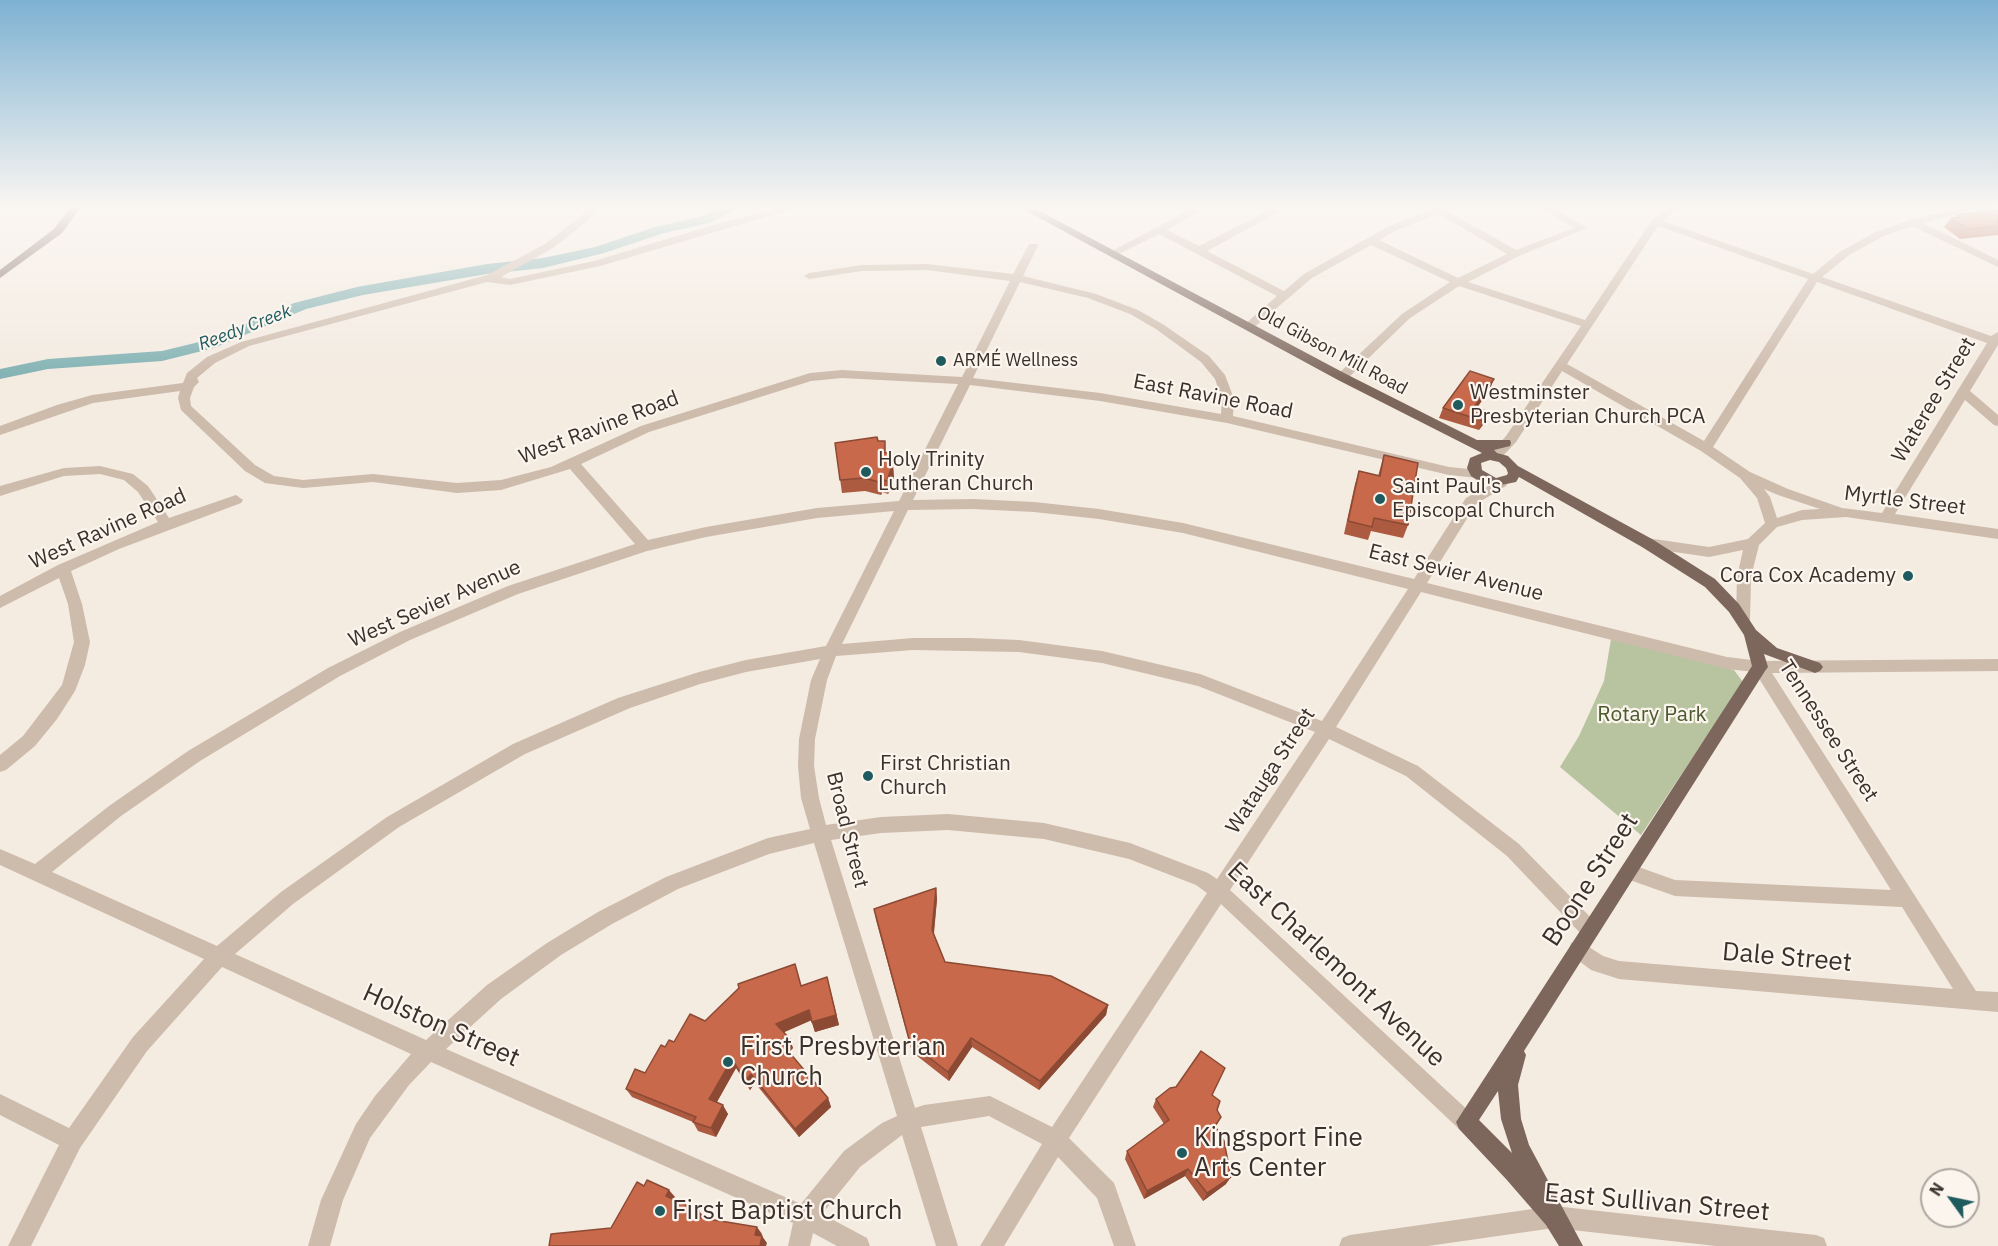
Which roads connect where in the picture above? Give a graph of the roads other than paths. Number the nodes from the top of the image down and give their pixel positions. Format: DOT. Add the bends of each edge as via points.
graph roads {
  1 [pos="514,266"];
  2 [pos="586,266"];
  3 [pos="895,266"];
  4 [pos="901,266"];
  5 [pos="1022,266"];
  6 [pos="1137,266"];
  7 [pos="1228,266"];
  8 [pos="1326,266"];
  9 [pos="1425,266"];
  10 [pos="1490,266"];
  11 [pos="1626,266"];
  12 [pos="1781,266"];
  13 [pos="1829,266"];
  14 [pos="809,276"];
  15 [pos="493,277"];
  16 [pos="1016,278"];
  17 [pos="1814,278"];
  18 [pos="1458,282"];
  19 [pos="1283,295"];
  20 [pos="1586,324"];
  21 [pos="1248,327"];
  22 [pos="1996,338"];
  23 [pos="1560,365"];
  24 [pos="1342,377"];
  25 [pos="966,381"];
  26 [pos="187,386"];
  27 [pos="1963,392"];
  28 [pos="1227,419"];
  29 [pos="1998,422"];
  30 [pos="0,431"];
  31 [pos="1463,440"];
  32 [pos="1508,441"];
  33 [pos="1706,448"];
  34 [pos="1494,457"];
  35 [pos="573,463"];
  36 [pos="1477,468"];
  37 [pos="1449,471"];
  38 [pos="1508,475"];
  39 [pos="1745,475"];
  40 [pos="0,491"];
  41 [pos="236,500"];
  42 [pos="1470,501"];
  43 [pos="904,506"];
  44 [pos="1845,512"];
  45 [pos="1886,518"];
  46 [pos="166,524"];
  47 [pos="1772,524"];
  48 [pos="1998,534"];
  49 [pos="1647,543"];
  50 [pos="1752,543"];
  51 [pos="645,546"];
  52 [pos="63,569"];
  53 [pos="1417,586"];
  54 [pos="0,603"];
  55 [pos="1747,627"];
  56 [pos="831,651"];
  57 [pos="1998,665"];
  58 [pos="1760,667"];
  59 [pos="1815,667"];
  60 [pos="1324,729"];
  61 [pos="0,765"];
  62 [pos="820,834"];
  63 [pos="0,857"];
  64 [pos="1630,872"];
  65 [pos="37,873"];
  66 [pos="1219,891"];
  67 [pos="1909,899"];
  68 [pos="1590,930"];
  69 [pos="1578,949"];
  70 [pos="219,956"];
  71 [pos="1971,1000"];
  72 [pos="1998,1002"];
  73 [pos="1525,1032"];
  74 [pos="428,1051"];
  75 [pos="0,1104"];
  76 [pos="908,1121"];
  77 [pos="1466,1122"];
  78 [pos="1056,1140"];
  79 [pos="73,1141"];
  80 [pos="805,1217"];
  81 [pos="1554,1217"];
  82 [pos="19,1246"];
  83 [pos="319,1246"];
  84 [pos="799,1246"];
  85 [pos="859,1246"];
  86 [pos="947,1246"];
  87 [pos="991,1246"];
  88 [pos="1125,1246"];
  89 [pos="1350,1246"];
  90 [pos="1572,1246"];
  91 [pos="1816,1246"];
  1 -- 15 [label="street"];
  2 -- 15 [label="street" via="510,282"];
  3 -- 14 [label="street"];
  4 -- 16 [label="street"];
  5 -- 16 [label="street, Broad Street"];
  6 -- 21 [label="main road, Old Gibson Mill Road"];
  7 -- 19 [label="street"];
  8 -- 19 [label="street"];
  9 -- 18 [label="street"];
  10 -- 18 [label="street"];
  11 -- 20 [label="street"];
  12 -- 17 [label="street"];
  13 -- 17 [label="street"];
  15 -- 26 [label="street" via="450,294 247,349 216,364"];
  16 -- 25 [label="street, Broad Street"];
  16 -- 28 [label="street" via="1092,296 1134,312 1186,343 1221,378 1228,399"];
  17 -- 22 [label="street"];
  17 -- 33 [label="street"];
  18 -- 20 [label="street"];
  18 -- 24 [label="street" via="1406,316"];
  19 -- 21 [label="street"];
  20 -- 23 [label="street"];
  21 -- 24 [label="main road, Old Gibson Mill Road"];
  22 -- 27 [label="street, Wateree Street"];
  23 -- 32 [label="street"];
  23 -- 33 [label="street"];
  24 -- 31 [label="main road, Old Gibson Mill Road"];
  25 -- 28 [label="street, East Ravine Road" via="1100,397"];
  25 -- 35 [label="street, West Ravine Road" via="858,375 810,377 630,434"];
  25 -- 43 [label="street, Broad Street"];
  26 -- 30 [label="street" via="92,399"];
  26 -- 35 [label="street, West Ravine Road" via="185,407 192,415 260,475 284,483 373,478 470,488 520,481"];
  27 -- 29 [label="street"];
  27 -- 45 [label="street, Wateree Street"];
  28 -- 37 [label="street, East Ravine Road"];
  31 -- 32 [label="main road" via="1497,446"];
  31 -- 34 [label="main road, Old Gibson Mill Road"];
  31 -- 36 [label="main road, Old Gibson Mill Road"];
  32 -- 34 [label="street"];
  32 -- 38 [label="street"];
  33 -- 39 [label="street"];
  34 -- 36 [label="main road"];
  34 -- 38 [label="main road, Old Gibson Mill Road"];
  35 -- 51 [label="street"];
  36 -- 37 [label="street, East Ravine Road"];
  36 -- 38 [label="main road" via="1490,481"];
  36 -- 42 [label="street"];
  37 -- 42 [label="street" via="1465,483"];
  38 -- 42 [label="street, Watauga Street"];
  38 -- 49 [label="main road" via="1547,489"];
  39 -- 44 [label="street"];
  39 -- 47 [label="street" via="1763,497"];
  40 -- 46 [label="street" via="64,472 100,470 128,477 143,489"];
  41 -- 46 [label="street, West Ravine Road"];
  42 -- 53 [label="street, Watauga Street"];
  43 -- 51 [label="street, West Sevier Avenue" via="770,520"];
  43 -- 53 [label="street, East Sevier Avenue" via="1034,507 1141,520"];
  43 -- 56 [label="street, Broad Street"];
  44 -- 45 [label="street, Myrtle Street"];
  44 -- 47 [label="street, Myrtle Street" via="1802,515"];
  45 -- 48 [label="street, Myrtle Street"];
  46 -- 52 [label="street, West Ravine Road"];
  47 -- 50 [label="street"];
  49 -- 50 [label="street" via="1709,552"];
  49 -- 55 [label="main road" via="1710,583"];
  50 -- 55 [label="street, Tennessee Street" via="1744,577"];
  51 -- 65 [label="street, West Sevier Avenue" via="464,610 334,672 194,756 115,811"];
  52 -- 54 [label="street, West Ravine Road"];
  52 -- 61 [label="street" via="82,642 77,665 69,687 51,714 29,741"];
  53 -- 58 [label="street, East Sevier Avenue" via="1727,663"];
  53 -- 60 [label="street, Watauga Street"];
  55 -- 58 [label="main road, Tennessee Street"];
  55 -- 59 [label="main road" via="1772,652"];
  56 -- 60 [label="street" via="970,644 1090,655 1200,680"];
  56 -- 62 [label="street, Broad Street" via="819,680 807,739 810,798"];
  56 -- 70 [label="street" via="699,678 592,716 519,749 348,852"];
  57 -- 59 [label="street, East Sevier Avenue"];
  58 -- 59 [label="street, East Sevier Avenue"];
  58 -- 64 [label="main road, Boone Street"];
  58 -- 67 [label="street, Tennessee Street"];
  60 -- 66 [label="street, Watauga Street"];
  60 -- 68 [label="street" via="1412,771 1513,850"];
  62 -- 66 [label="street, East Charlemont Avenue" via="881,825 948,822 1044,831 1130,851 1202,879"];
  62 -- 74 [label="street, East Charlemont Avenue" via="723,862 636,901 522,971"];
  62 -- 76 [label="street, Broad Street"];
  63 -- 65 [label="street, Holston Street"];
  64 -- 67 [label="street" via="1675,888"];
  64 -- 68 [label="main road, Boone Street"];
  65 -- 70 [label="street, Holston Street"];
  66 -- 77 [label="street, East Charlemont Avenue"];
  66 -- 78 [label="street, Watauga Street"];
  67 -- 71 [label="street, Tennessee Street"];
  68 -- 69 [label="main road, Boone Street"];
  69 -- 71 [label="street, Dale Street" via="1598,964 1618,970"];
  69 -- 73 [label="main road, Boone Street"];
  70 -- 74 [label="street, Holston Street"];
  70 -- 79 [label="street" via="140,1044"];
  71 -- 72 [label="street, Dale Street"];
  73 -- 77 [label="main road, Boone Street"];
  73 -- 81 [label="main road" via="1512,1067 1508,1102 1520,1148"];
  74 -- 80 [label="street, Holston Street"];
  74 -- 83 [label="street, East Charlemont Avenue" via="402,1078 363,1131 332,1200"];
  75 -- 79 [label="street"];
  76 -- 78 [label="street" via="924,1115 990,1106"];
  76 -- 80 [label="street" via="852,1159"];
  76 -- 86 [label="street, Broad Street"];
  77 -- 81 [label="main road, East Charlemont Avenue"];
  78 -- 87 [label="street, Watauga Street"];
  78 -- 88 [label="street" via="1106,1191"];
  79 -- 82 [label="street"];
  80 -- 84 [label="street"];
  80 -- 85 [label="street, Holston Street"];
  81 -- 89 [label="street, East Sullivan Street"];
  81 -- 90 [label="main road"];
  81 -- 91 [label="street, East Sullivan Street"];
}
